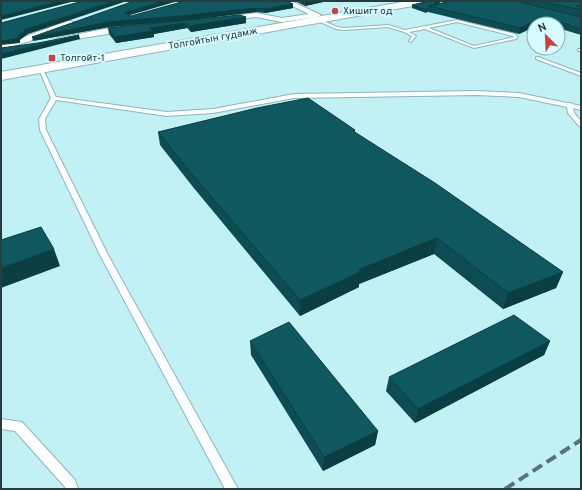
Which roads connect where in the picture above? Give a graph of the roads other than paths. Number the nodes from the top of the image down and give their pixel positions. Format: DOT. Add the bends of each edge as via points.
graph roads {
  1 [pos="285,1"];
  2 [pos="424,1"];
  3 [pos="320,18"];
  4 [pos="219,19"];
  5 [pos="82,20"];
  6 [pos="136,27"];
  7 [pos="425,28"];
  8 [pos="405,31"];
  9 [pos="411,41"];
  10 [pos="53,42"];
  11 [pos="39,44"];
  12 [pos="1,48"];
  13 [pos="538,58"];
  14 [pos="41,70"];
  15 [pos="581,75"];
  16 [pos="1,76"];
  17 [pos="54,98"];
  18 [pos="569,104"];
  19 [pos="581,108"];
  20 [pos="581,125"];
  21 [pos="1,424"];
  22 [pos="72,489"];
  23 [pos="232,489"];
  1 -- 3 [label="street"];
  2 -- 3 [label="main road, Толгойтын гудамж"];
  3 -- 4 [label="street" via="282,20 256,14"];
  3 -- 8 [label="lane" via="340,29 388,26"];
  3 -- 14 [label="main road, Толгойтын гудамж"];
  5 -- 12 [label="street"];
  6 -- 10 [label="street"];
  7 -- 7 [label="lane" via="459,22 517,37 474,47"];
  7 -- 8 [label="lane"];
  8 -- 9 [label="lane" via="414,36"];
  11 -- 12 [label="street"];
  13 -- 15 [label="lane"];
  14 -- 16 [label="main road, Толгойтын гудамж"];
  14 -- 17 [label="lane"];
  17 -- 18 [label="lane" via="167,114 206,112 309,96 483,93 519,95"];
  17 -- 23 [label="lane" via="42,119 43,130 104,255"];
  18 -- 19 [label="lane"];
  18 -- 20 [label="lane" via="571,113"];
  21 -- 22 [label="lane" via="18,426 71,484"];
}
